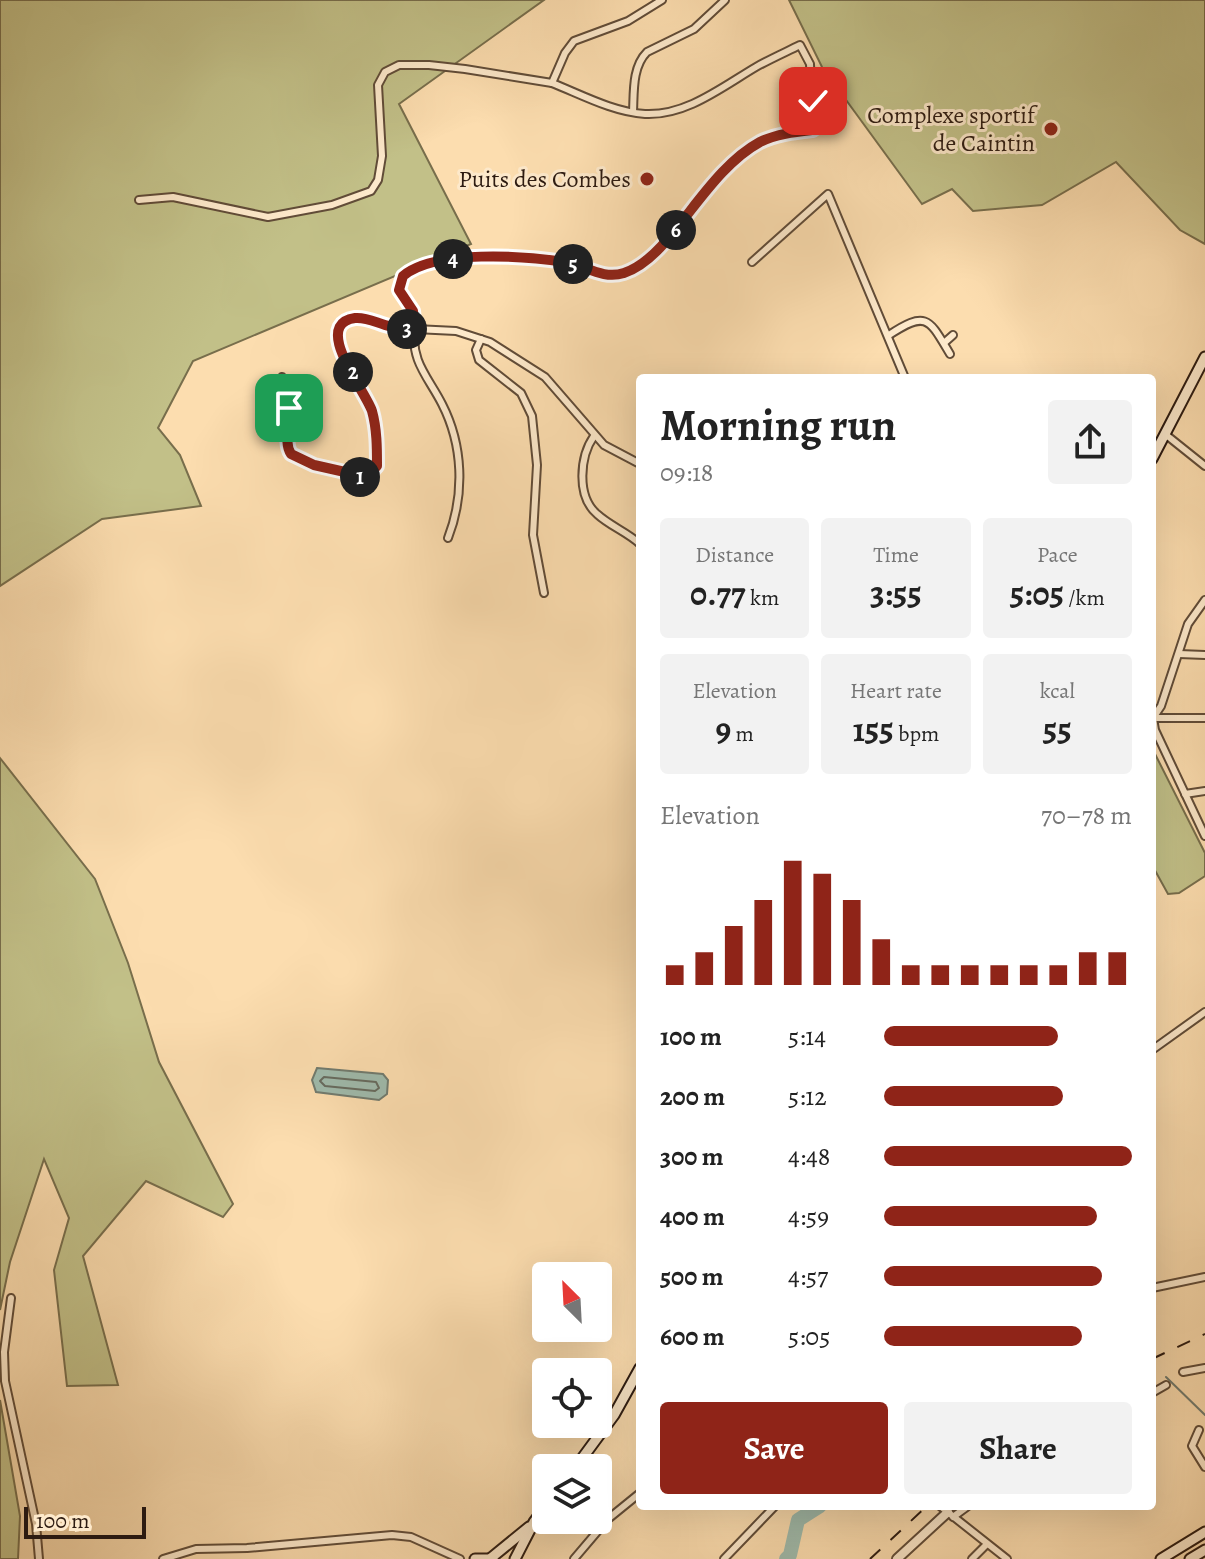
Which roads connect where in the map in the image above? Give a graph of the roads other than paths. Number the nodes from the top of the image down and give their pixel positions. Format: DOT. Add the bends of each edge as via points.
graph roads {
  1 [pos="662,0"];
  2 [pos="725,0"];
  3 [pos="552,83"];
  4 [pos="633,112"];
  5 [pos="139,200"];
  6 [pos="752,262"];
  7 [pos="415,329"];
  8 [pos="889,335"];
  9 [pos="953,335"];
  10 [pos="481,339"];
  11 [pos="944,343"];
  12 [pos="950,354"];
  13 [pos="1205,357"];
  14 [pos="904,374"];
  15 [pos="282,377"];
  16 [pos="1165,434"];
  17 [pos="594,436"];
  18 [pos="1156,451"];
  19 [pos="636,462"];
  20 [pos="1205,466"];
  21 [pos="448,538"];
  22 [pos="636,541"];
  23 [pos="544,593"];
  24 [pos="1205,600"];
  25 [pos="1179,654"];
  26 [pos="1205,655"];
  27 [pos="1156,713"];
  28 [pos="1156,718"];
  29 [pos="1205,718"];
  30 [pos="1156,732"];
  31 [pos="1205,791"];
  32 [pos="1185,794"];
  33 [pos="1205,836"];
  34 [pos="1205,1012"];
  35 [pos="1156,1047"];
  36 [pos="1205,1277"];
  37 [pos="1156,1287"];
  38 [pos="11,1298"];
  39 [pos="1205,1368"];
  40 [pos="1183,1372"];
  41 [pos="636,1375"];
  42 [pos="1166,1385"];
  43 [pos="1156,1391"];
  44 [pos="1199,1430"];
  45 [pos="585,1454"];
  46 [pos="1205,1467"];
  47 [pos="636,1496"];
  48 [pos="771,1510"];
  49 [pos="947,1512"];
  50 [pos="532,1524"];
  51 [pos="532,1526"];
  52 [pos="1205,1532"];
  53 [pos="987,1544"];
  54 [pos="437,1549"];
  55 [pos="1204,1552"];
  56 [pos="39,1559"];
  57 [pos="163,1559"];
  58 [pos="446,1559"];
  59 [pos="460,1559"];
  60 [pos="475,1559"];
  61 [pos="492,1559"];
  62 [pos="515,1559"];
  63 [pos="574,1559"];
  64 [pos="724,1559"];
  65 [pos="897,1559"];
  66 [pos="972,1559"];
  67 [pos="1007,1559"];
  68 [pos="1161,1559"];
  69 [pos="1190,1559"];
  1 -- 3 [label="street" via="628,21 574,41"];
  2 -- 4 [label="street" via="694,29 641,58"];
  3 -- 4 [label="street"];
  3 -- 5 [label="street" via="453,67 399,65 385,72 378,85 382,156 371,191 332,205 268,217 173,197"];
  4 -- 7 [label="street" via="660,113 689,105 800,45 810,64 813,130 775,136 748,150 657,251 623,273 602,274 564,262 473,256 407,272 399,290 413,311"];
  6 -- 8 [label="street" via="828,194"];
  7 -- 10 [label="street" via="456,331"];
  7 -- 15 [label="street" via="355,318 342,324 336,335 374,420 377,466 367,477 291,454"];
  7 -- 21 [label="street" via="415,355 447,415 458,454 457,504"];
  8 -- 11 [label="street" via="911,321 925,321"];
  8 -- 14 [label="street"];
  9 -- 11 [label="street"];
  10 -- 17 [label="street" via="545,377"];
  10 -- 23 [label="street" via="479,360 521,393 532,416 537,465 533,535"];
  11 -- 12 [label="street"];
  13 -- 16 [label="main road"];
  16 -- 18 [label="main road"];
  16 -- 20 [label="street"];
  17 -- 19 [label="street"];
  17 -- 22 [label="street" via="583,465 590,506"];
  24 -- 25 [label="street" via="1188,624"];
  25 -- 26 [label="street"];
  25 -- 27 [label="street"];
  28 -- 29 [label="street"];
  30 -- 32 [label="street"];
  31 -- 32 [label="street"];
  32 -- 33 [label="street"];
  34 -- 35 [label="street"];
  36 -- 37 [label="street"];
  38 -- 56 [label="street" via="5,1381"];
  39 -- 40 [label="street"];
  41 -- 45 [label="main road"];
  42 -- 43 [label="street"];
  44 -- 46 [label="street" via="1192,1446"];
  47 -- 63 [label="street"];
  48 -- 64 [label="street"];
  49 -- 53 [label="street"];
  49 -- 65 [label="street"];
  50 -- 61 [label="main road"];
  51 -- 62 [label="main road"];
  52 -- 68 [label="main road"];
  53 -- 66 [label="street"];
  53 -- 67 [label="street"];
  54 -- 57 [label="street" via="392,1535 196,1549"];
  54 -- 58 [label="street"];
  54 -- 59 [label="street"];
  55 -- 69 [label="main road"];
  60 -- 61 [label="main road"];
}
